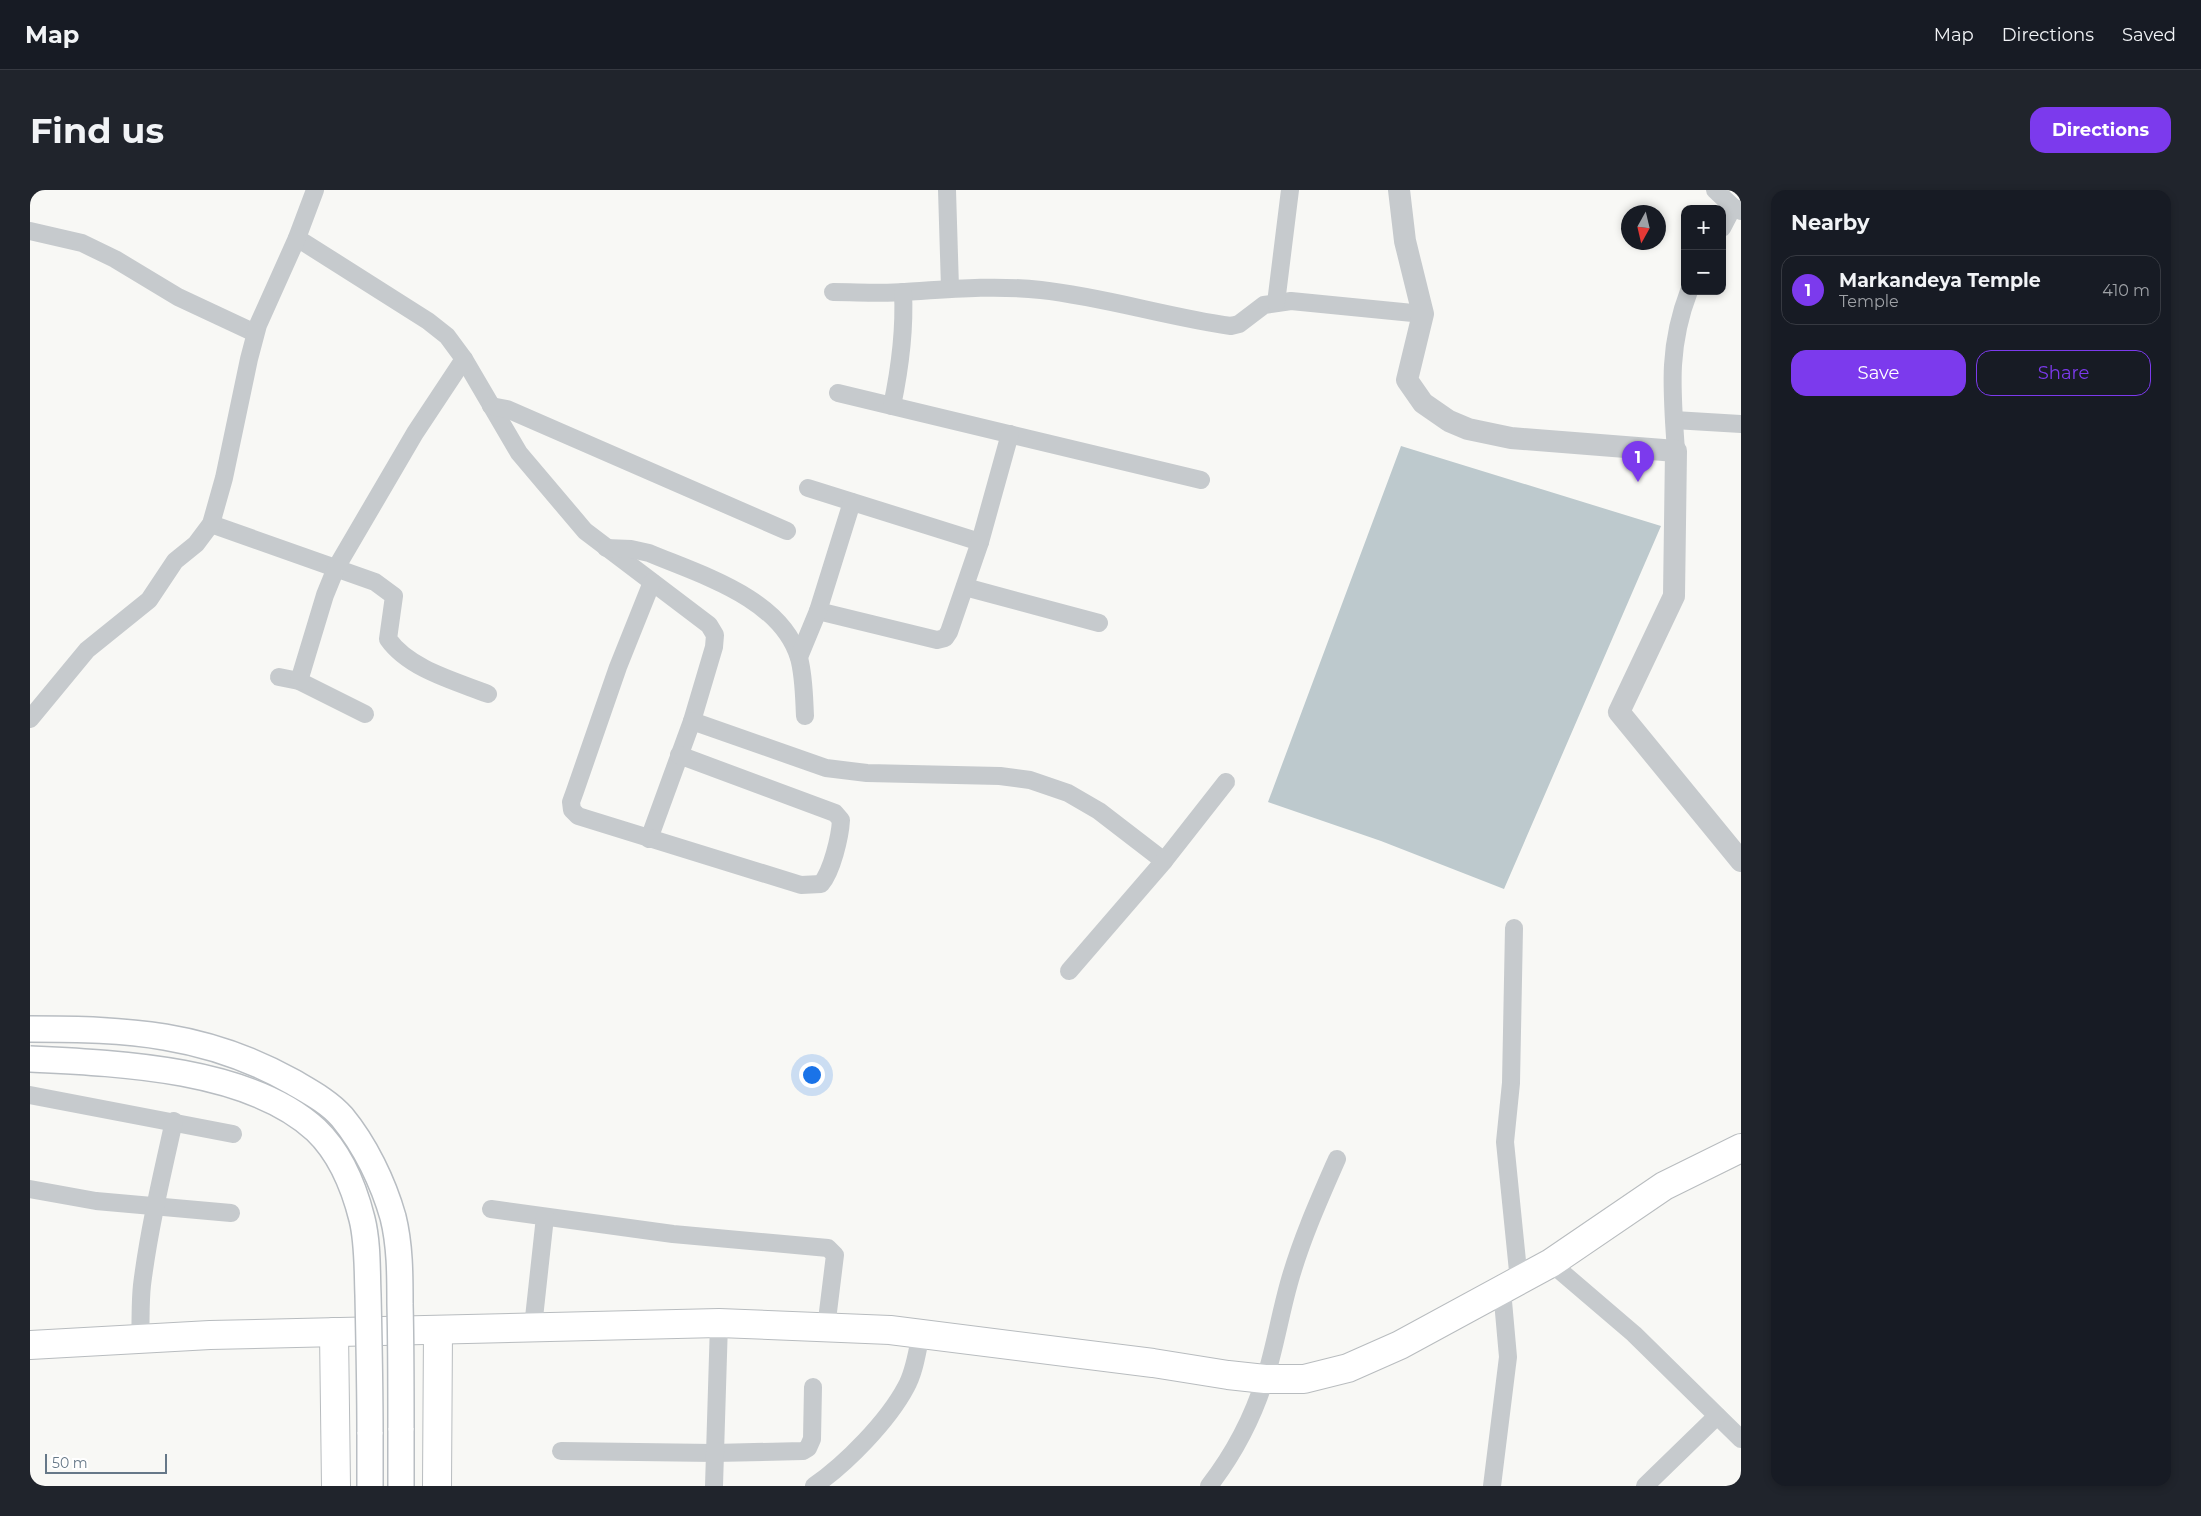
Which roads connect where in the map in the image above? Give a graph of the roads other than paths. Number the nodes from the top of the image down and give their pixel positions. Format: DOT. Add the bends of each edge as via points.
graph roads {
  1 [pos="316,190"];
  2 [pos="947,190"];
  3 [pos="1290,190"];
  4 [pos="1399,190"];
  5 [pos="1716,190"];
  6 [pos="1737,209"];
  7 [pos="1726,223"];
  8 [pos="30,231"];
  9 [pos="297,238"];
  10 [pos="950,288"];
  11 [pos="833,292"];
  12 [pos="903,292"];
  13 [pos="1688,295"];
  14 [pos="1276,302"];
  15 [pos="1423,314"];
  16 [pos="256,333"];
  17 [pos="464,360"];
  18 [pos="838,393"];
  19 [pos="491,406"];
  20 [pos="892,406"];
  21 [pos="1674,420"];
  22 [pos="1741,424"];
  23 [pos="1010,434"];
  24 [pos="1676,451"];
  25 [pos="1200,480"];
  26 [pos="808,488"];
  27 [pos="852,502"];
  28 [pos="211,524"];
  29 [pos="788,531"];
  30 [pos="980,542"];
  31 [pos="606,548"];
  32 [pos="336,568"];
  33 [pos="652,582"];
  34 [pos="965,587"];
  35 [pos="818,611"];
  36 [pos="1099,622"];
  37 [pos="798,657"];
  38 [pos="279,677"];
  39 [pos="299,681"];
  40 [pos="488,694"];
  41 [pos="365,714"];
  42 [pos="805,716"];
  43 [pos="30,719"];
  44 [pos="692,721"];
  45 [pos="680,755"];
  46 [pos="1226,782"];
  47 [pos="649,839"];
  48 [pos="1164,861"];
  49 [pos="1741,861"];
  50 [pos="1514,928"];
  51 [pos="1069,971"];
  52 [pos="30,1028"];
  53 [pos="30,1059"];
  54 [pos="30,1094"];
  55 [pos="174,1121"];
  56 [pos="233,1134"];
  57 [pos="1741,1148"];
  58 [pos="1337,1159"];
  59 [pos="30,1189"];
  60 [pos="155,1207"];
  61 [pos="491,1209"];
  62 [pos="231,1213"];
  63 [pos="544,1217"];
  64 [pos="1551,1263"];
  65 [pos="1511,1286"];
  66 [pos="719,1323"];
  67 [pos="533,1327"];
  68 [pos="826,1328"];
  69 [pos="438,1330"];
  70 [pos="334,1332"];
  71 [pos="921,1334"];
  72 [pos="140,1339"];
  73 [pos="30,1345"];
  74 [pos="1265,1379"];
  75 [pos="813,1387"];
  76 [pos="1717,1416"];
  77 [pos="1741,1440"];
  78 [pos="561,1451"];
  79 [pos="714,1453"];
  80 [pos="336,1486"];
  81 [pos="370,1486"];
  82 [pos="401,1486"];
  83 [pos="437,1486"];
  84 [pos="714,1486"];
  85 [pos="814,1486"];
  86 [pos="1209,1486"];
  87 [pos="1492,1486"];
  88 [pos="1645,1486"];
  1 -- 9 [label="street"];
  2 -- 10 [label="street"];
  3 -- 14 [label="street"];
  4 -- 15 [label="street" via="1405,241"];
  5 -- 6 [label="street"];
  6 -- 7 [label="street"];
  8 -- 16 [label="street" via="82,243 178,297"];
  9 -- 16 [label="street"];
  9 -- 17 [label="street" via="428,321 447,336"];
  10 -- 12 [label="street"];
  10 -- 14 [label="street" via="1042,290 1231,326"];
  11 -- 12 [label="street"];
  12 -- 20 [label="street" via="903,348"];
  13 -- 21 [label="street" via="1673,348"];
  14 -- 15 [label="street"];
  15 -- 24 [label="street" via="1407,380 1423,403 1448,421 1468,429 1511,438"];
  16 -- 28 [label="street"];
  17 -- 19 [label="street"];
  17 -- 32 [label="street" via="415,434"];
  18 -- 20 [label="street"];
  19 -- 29 [label="street" via="507,409"];
  19 -- 31 [label="street" via="519,452 585,531"];
  20 -- 23 [label="street"];
  21 -- 22 [label="street"];
  21 -- 24 [label="street"];
  23 -- 25 [label="street"];
  23 -- 30 [label="street"];
  24 -- 49 [label="street" via="1674,596 1619,712"];
  26 -- 27 [label="street"];
  27 -- 30 [label="street"];
  27 -- 35 [label="street"];
  28 -- 32 [label="street"];
  28 -- 43 [label="street" via="196,544 176,561 149,600 87,650"];
  30 -- 34 [label="street"];
  31 -- 33 [label="street"];
  31 -- 37 [label="street" via="649,553 757,602 790,639"];
  32 -- 39 [label="street"];
  32 -- 40 [label="street" via="374,582 394,596 388,639 394,649 426,669"];
  33 -- 44 [label="street" via="709,625 715,635"];
  33 -- 47 [label="street" via="618,667 572,802 572,810 578,816"];
  34 -- 35 [label="street" via="949,632 945,638 937,640"];
  34 -- 36 [label="street"];
  35 -- 37 [label="street"];
  37 -- 42 [label="street"];
  38 -- 39 [label="street"];
  39 -- 41 [label="street"];
  44 -- 45 [label="street"];
  44 -- 48 [label="street" via="826,768 875,774 1000,776 1030,780 1068,793 1099,811"];
  45 -- 47 [label="street"];
  45 -- 47 [label="street" via="835,813 841,820 840,830 826,878 821,884 801,885"];
  46 -- 48 [label="street"];
  48 -- 51 [label="street"];
  50 -- 65 [label="street" via="1512,1064 1505,1142"];
  52 -- 82 [label="main road, bridge" via="87,1029 180,1038 233,1054 281,1075 316,1095 341,1116 378,1175 393,1218 399,1259"];
  53 -- 81 [label="main road, bridge" via="98,1062 190,1074 236,1087 294,1113 316,1130 336,1154 352,1186 362,1221 367,1262"];
  54 -- 55 [label="street"];
  55 -- 56 [label="street"];
  55 -- 60 [label="street"];
  57 -- 64 [label="highway" via="1664,1186"];
  58 -- 74 [label="street" via="1306,1228"];
  59 -- 60 [label="street" via="96,1202"];
  60 -- 62 [label="street"];
  60 -- 72 [label="street" via="142,1287"];
  61 -- 63 [label="street"];
  63 -- 67 [label="street"];
  63 -- 68 [label="street" via="673,1234 828,1248 835,1255"];
  64 -- 65 [label="highway"];
  64 -- 76 [label="street" via="1634,1334"];
  65 -- 74 [label="highway" via="1400,1345 1348,1368 1304,1379"];
  65 -- 87 [label="street" via="1508,1357"];
  66 -- 67 [label="highway"];
  66 -- 68 [label="highway"];
  66 -- 79 [label="street"];
  67 -- 69 [label="highway"];
  68 -- 71 [label="highway"];
  69 -- 70 [label="highway"];
  69 -- 83 [label="highway"];
  70 -- 72 [label="highway"];
  70 -- 80 [label="highway"];
  71 -- 74 [label="highway"];
  71 -- 85 [label="street" via="907,1386 891,1409 859,1446"];
  72 -- 73 [label="highway"];
  74 -- 86 [label="street" via="1240,1437"];
  75 -- 79 [label="street" via="812,1439 808,1448"];
  76 -- 77 [label="street"];
  76 -- 88 [label="street"];
  78 -- 79 [label="street"];
  79 -- 84 [label="street"];
}
